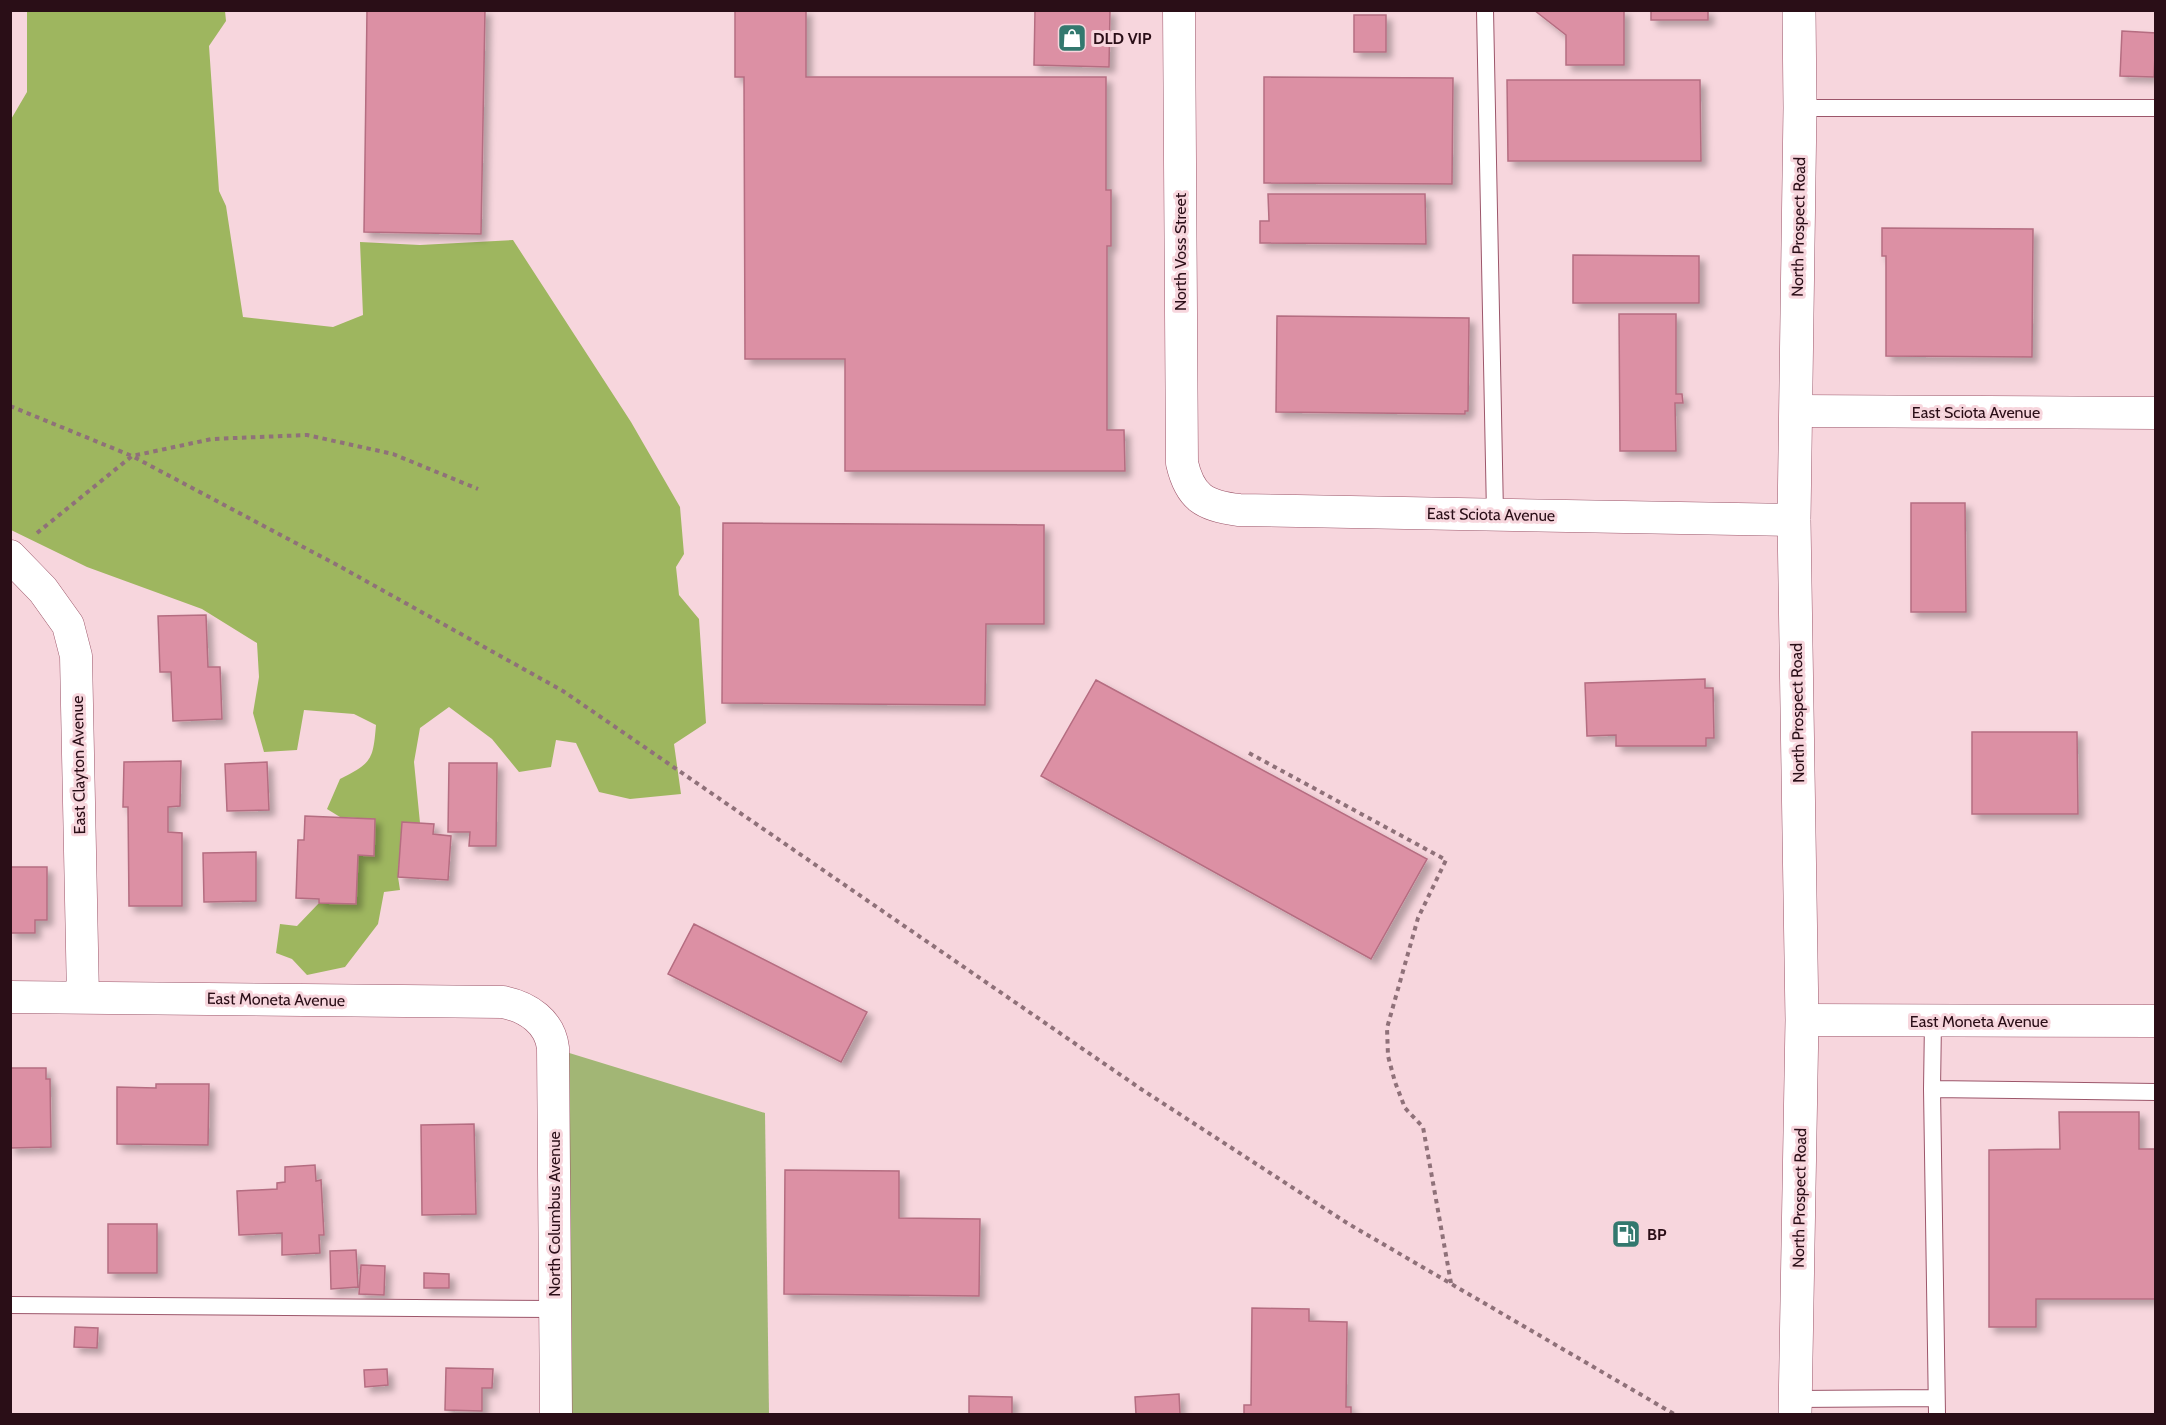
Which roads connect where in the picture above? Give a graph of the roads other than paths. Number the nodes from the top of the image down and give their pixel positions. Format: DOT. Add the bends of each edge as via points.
graph roads {
  1 [pos="1179,10"];
  2 [pos="1485,10"];
  3 [pos="1799,10"];
  4 [pos="1800,108"];
  5 [pos="2156,108"];
  6 [pos="1796,411"];
  7 [pos="2156,413"];
  8 [pos="1192,492"];
  9 [pos="1495,514"];
  10 [pos="1794,520"];
  11 [pos="10,556"];
  12 [pos="10,997"];
  13 [pos="83,997"];
  14 [pos="537,1018"];
  15 [pos="1802,1020"];
  16 [pos="1933,1021"];
  17 [pos="2156,1021"];
  18 [pos="1932,1089"];
  19 [pos="2156,1092"];
  20 [pos="10,1305"];
  21 [pos="555,1309"];
  22 [pos="1936,1406"];
  23 [pos="1795,1407"];
  24 [pos="556,1414"];
  1 -- 8 [label="street, North Voss Street" via="1182,463"];
  2 -- 9 [label="lane"];
  3 -- 4 [label="main road, North Prospect Road"];
  4 -- 5 [label="lane"];
  4 -- 6 [label="main road, North Prospect Road"];
  6 -- 7 [label="street, East Sciota Avenue"];
  6 -- 10 [label="main road, North Prospect Road"];
  8 -- 9 [label="street, East Sciota Avenue" via="1212,506 1239,510"];
  9 -- 10 [label="street, East Sciota Avenue"];
  10 -- 15 [label="main road, North Prospect Road"];
  11 -- 13 [label="street, East Clayton Avenue" via="43,590 68,625 76,656"];
  12 -- 13 [label="street, East Moneta Avenue"];
  13 -- 14 [label="street, East Moneta Avenue" via="503,1002 523,1008"];
  14 -- 21 [label="street, North Columbus Avenue" via="552,1039 553,1048"];
  15 -- 16 [label="street, East Moneta Avenue"];
  15 -- 23 [label="main road, North Prospect Road"];
  16 -- 17 [label="street, East Moneta Avenue"];
  16 -- 18 [label="lane"];
  18 -- 19 [label="lane"];
  18 -- 22 [label="lane"];
  20 -- 21 [label="lane"];
  21 -- 24 [label="street, North Columbus Avenue"];
  22 -- 23 [label="lane"];
}
